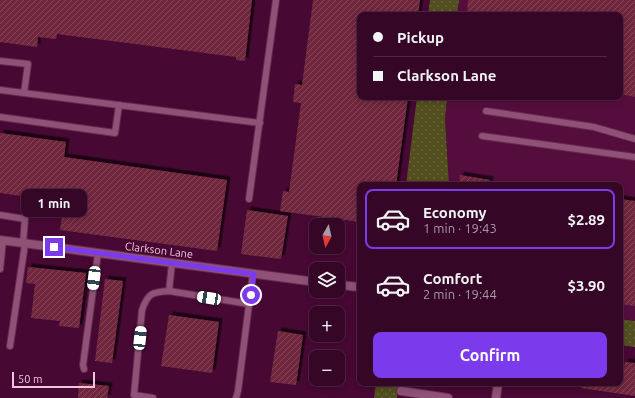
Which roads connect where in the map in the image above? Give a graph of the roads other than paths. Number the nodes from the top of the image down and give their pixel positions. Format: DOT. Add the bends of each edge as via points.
graph roads {
  1 [pos="276,0"];
  2 [pos="0,61"];
  3 [pos="0,90"];
  4 [pos="24,93"];
  5 [pos="119,105"];
  6 [pos="486,111"];
  7 [pos="0,118"];
  8 [pos="260,123"];
  9 [pos="482,136"];
  10 [pos="635,139"];
  11 [pos="635,157"];
  12 [pos="249,199"];
  13 [pos="0,215"];
  14 [pos="2,240"];
  15 [pos="24,243"];
  16 [pos="98,253"];
  17 [pos="172,263"];
  18 [pos="0,270"];
  19 [pos="254,274"];
  20 [pos="309,281"];
  21 [pos="345,285"];
  22 [pos="357,287"];
  23 [pos="169,291"];
  24 [pos="249,304"];
  25 [pos="10,346"];
  26 [pos="84,369"];
  27 [pos="498,386"];
  28 [pos="401,391"];
  29 [pos="153,398"];
  30 [pos="236,398"];
  31 [pos="448,398"];
  32 [pos="496,398"];
  1 -- 8 [label="lane"];
  2 -- 4 [label="lane" via="28,64"];
  3 -- 4 [label="lane"];
  4 -- 5 [label="lane"];
  5 -- 7 [label="lane" via="115,133"];
  5 -- 8 [label="lane"];
  6 -- 10 [label="lane" via="594,127"];
  8 -- 12 [label="lane"];
  9 -- 11 [label="lane"];
  13 -- 15 [label="lane" via="25,219"];
  14 -- 15 [label="street, Clarkson Lane"];
  14 -- 18 [label="lane"];
  15 -- 16 [label="street, Clarkson Lane"];
  15 -- 25 [label="lane"];
  16 -- 17 [label="street, Clarkson Lane"];
  16 -- 26 [label="lane"];
  17 -- 19 [label="street, Clarkson Lane"];
  17 -- 23 [label="lane"];
  19 -- 20 [label="street, Clarkson Lane"];
  19 -- 24 [label="lane"];
  21 -- 22 [label="street"];
  23 -- 24 [label="lane"];
  23 -- 29 [label="lane" via="156,292 146,298 142,310 134,395"];
  24 -- 30 [label="lane"];
  27 -- 32 [label="street"];
  28 -- 31 [label="street"];
}
